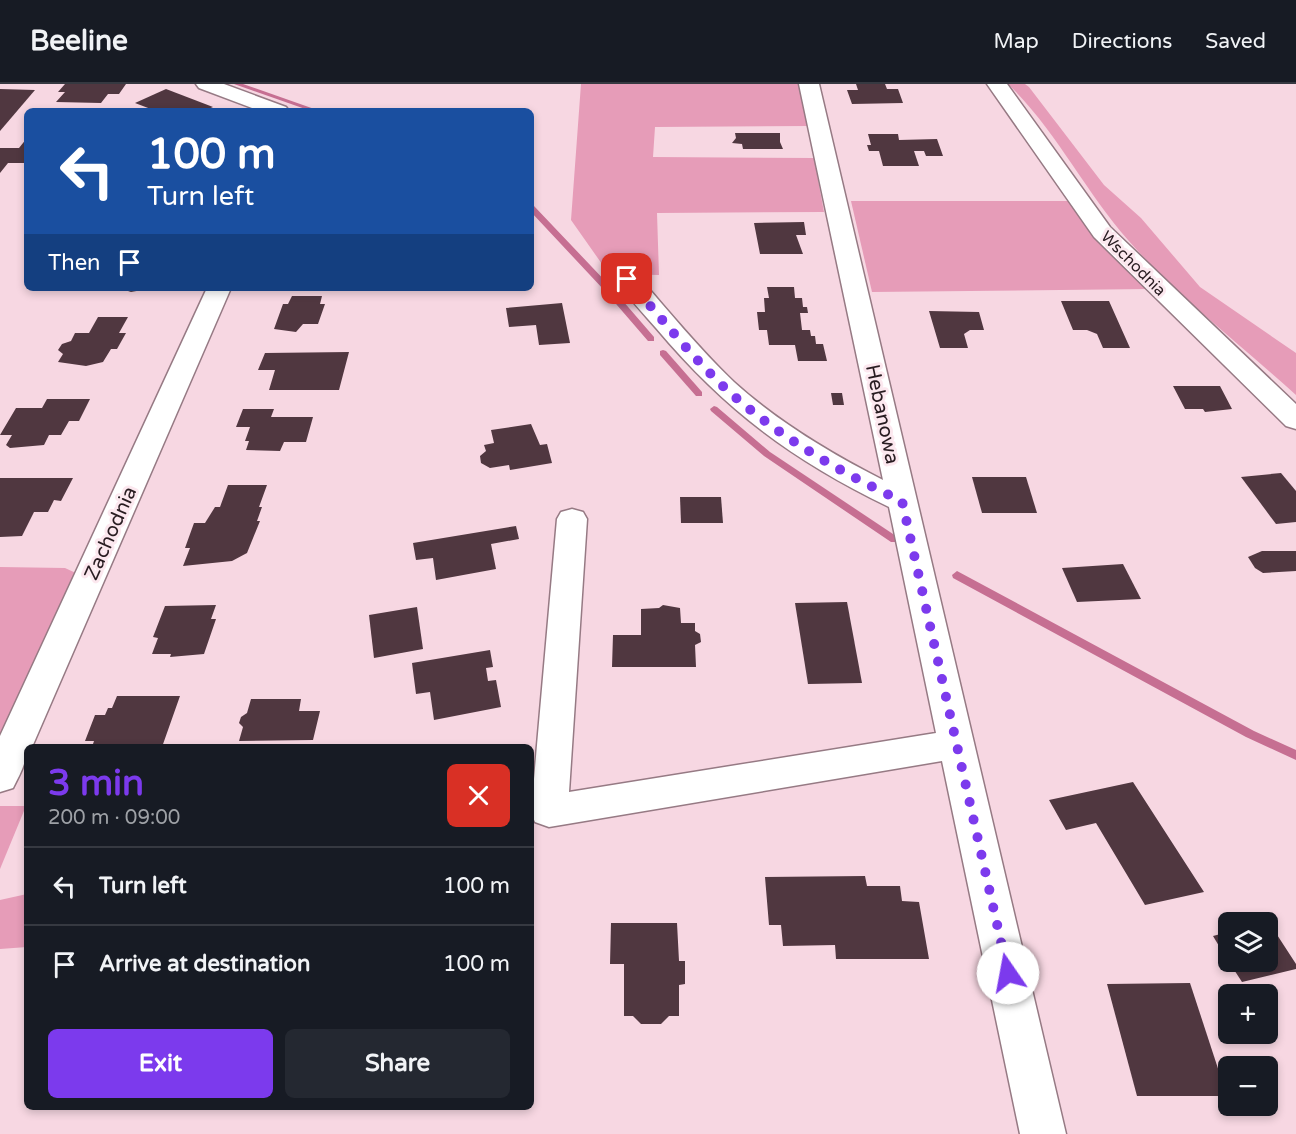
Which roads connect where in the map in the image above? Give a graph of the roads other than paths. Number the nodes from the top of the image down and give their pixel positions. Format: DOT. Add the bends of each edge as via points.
graph roads {
  1 [pos="206,84"];
  2 [pos="809,84"];
  3 [pos="997,84"];
  4 [pos="271,108"];
  5 [pos="627,279"];
  6 [pos="218,291"];
  7 [pos="1296,420"];
  8 [pos="902,501"];
  9 [pos="572,519"];
  10 [pos="957,744"];
  11 [pos="0,777"];
  12 [pos="540,813"];
  13 [pos="1043,1134"];
  1 -- 4 [label="street"];
  2 -- 8 [label="street, Hebanowa"];
  3 -- 7 [label="street, Wschodnia" via="1102,232"];
  5 -- 8 [label="street" via="725,388 844,474"];
  6 -- 11 [label="street, Zachodnia"];
  8 -- 10 [label="street, Hebanowa"];
  9 -- 12 [label="street"];
  10 -- 12 [label="street"];
  10 -- 13 [label="street, Hebanowa"];
}
